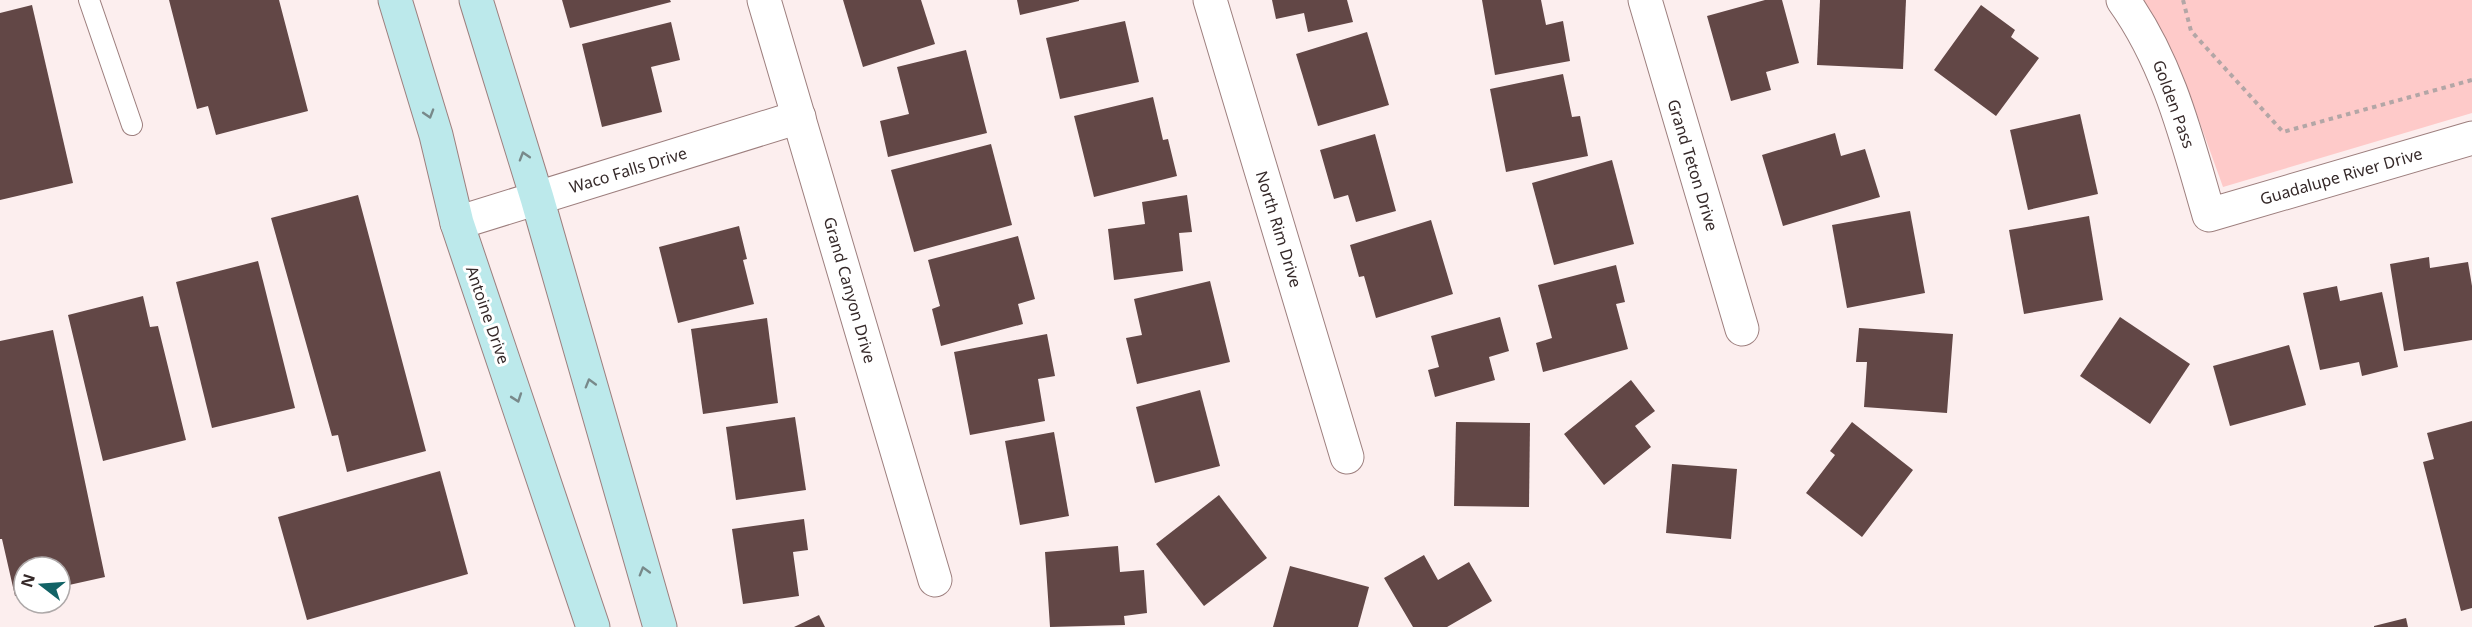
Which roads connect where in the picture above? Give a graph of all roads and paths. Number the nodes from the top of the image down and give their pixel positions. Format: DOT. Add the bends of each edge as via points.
graph roads {
  1 [pos="89,0"];
  2 [pos="395,0"];
  3 [pos="476,0"];
  4 [pos="764,0"];
  5 [pos="1210,0"];
  6 [pos="1644,0"];
  7 [pos="2123,0"];
  8 [pos="2183,0"];
  9 [pos="2472,80"];
  10 [pos="799,117"];
  11 [pos="132,125"];
  12 [pos="2472,138"];
  13 [pos="537,198"];
  14 [pos="2209,215"];
  15 [pos="457,223"];
  16 [pos="1742,329"];
  17 [pos="1347,457"];
  18 [pos="935,580"];
  19 [pos="593,627"];
  20 [pos="660,627"];
  1 -- 11 [label="lane"];
  2 -- 15 [label="main road, Antoine Drive, one-way" via="436,135"];
  13 -- 3 [label="main road, one-way"];
  4 -- 10 [label="street, Grand Canyon Drive"];
  5 -- 17 [label="street, North Rim Drive"];
  6 -- 16 [label="street, Grand Teton Drive"];
  7 -- 14 [label="street, Golden Pass" via="2156,55 2182,121"];
  8 -- 9 [label="path" via="2191,31 2283,132"];
  10 -- 13 [label="street, Waco Falls Drive"];
  10 -- 18 [label="street, Grand Canyon Drive"];
  12 -- 14 [label="street, Guadalupe River Drive"];
  13 -- 15 [label="street, Waco Falls Drive"];
  20 -- 13 [label="main road, one-way"];
  15 -- 19 [label="main road, Antoine Drive, one-way"];
}
